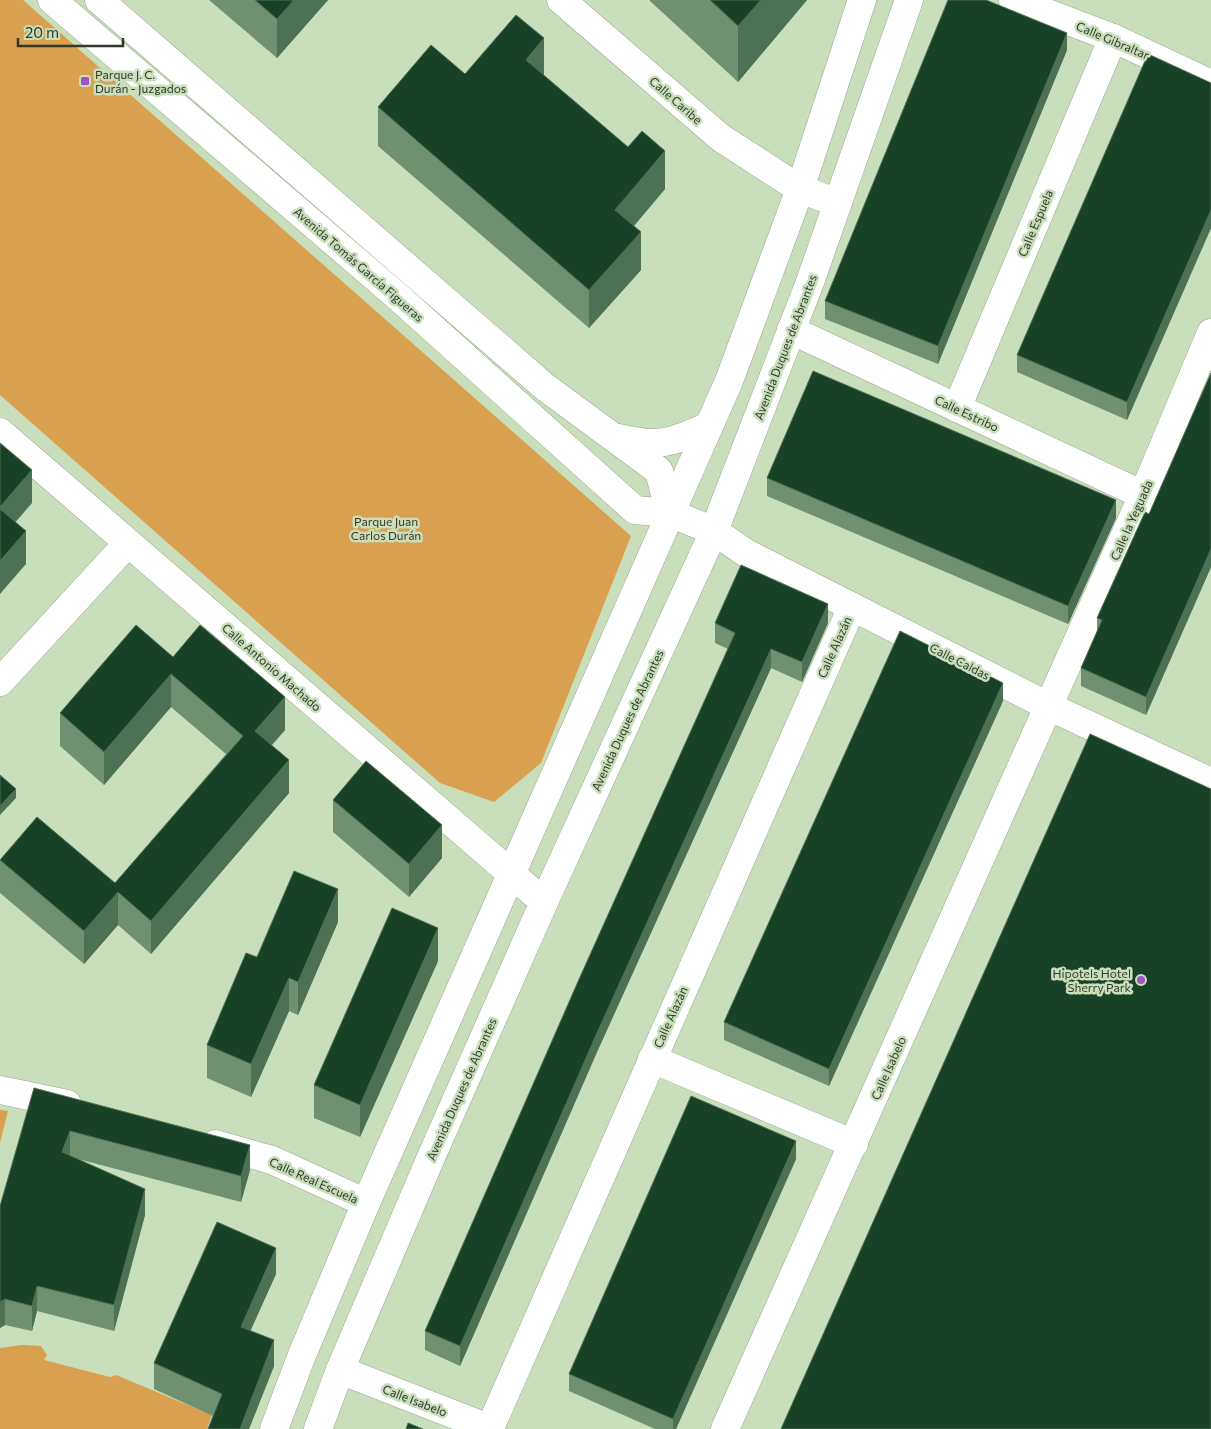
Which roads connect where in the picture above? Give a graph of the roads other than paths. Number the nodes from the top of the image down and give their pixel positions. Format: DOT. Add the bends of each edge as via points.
graph roads {
  1 [pos="52,0"];
  2 [pos="99,0"];
  3 [pos="561,0"];
  4 [pos="862,0"];
  5 [pos="909,0"];
  6 [pos="1013,0"];
  7 [pos="1113,38"];
  8 [pos="1211,84"];
  9 [pos="800,189"];
  10 [pos="838,203"];
  11 [pos="791,330"];
  12 [pos="1211,333"];
  13 [pos="957,408"];
  14 [pos="710,426"];
  15 [pos="0,432"];
  16 [pos="612,436"];
  17 [pos="1143,495"];
  18 [pos="670,513"];
  19 [pos="714,531"];
  20 [pos="128,543"];
  21 [pos="852,606"];
  22 [pos="0,682"];
  23 [pos="1048,706"];
  24 [pos="1211,782"];
  25 [pos="511,873"];
  26 [pos="544,902"];
  27 [pos="652,1059"];
  28 [pos="0,1090"];
  29 [pos="91,1111"];
  30 [pos="187,1137"];
  31 [pos="854,1144"];
  32 [pos="366,1203"];
  33 [pos="340,1370"];
  34 [pos="274,1429"];
  35 [pos="318,1429"];
  36 [pos="490,1429"];
  37 [pos="725,1429"];
  1 -- 18 [label="street, Avenida Tomás García Figueras" via="397,296 635,510"];
  2 -- 16 [label="street" via="545,387"];
  3 -- 9 [label="street, Calle Caribe" via="721,138"];
  4 -- 9 [label="street"];
  5 -- 10 [label="street, Avenida Duques de Abrantes"];
  6 -- 7 [label="street, Calle Gibraltar"];
  7 -- 8 [label="street, Calle Gibraltar"];
  7 -- 13 [label="street, Calle Espuela"];
  9 -- 10 [label="street, Calle Caribe"];
  9 -- 14 [label="street"];
  10 -- 11 [label="street, Avenida Duques de Abrantes"];
  11 -- 13 [label="street, Calle Estribo"];
  11 -- 19 [label="street, Avenida Duques de Abrantes"];
  12 -- 17 [label="street, Calle la Yeguada"];
  13 -- 17 [label="street, Calle Estribo"];
  14 -- 16 [label="street" via="669,443 646,444"];
  14 -- 18 [label="street"];
  15 -- 20 [label="street, Calle Antonio Machado"];
  16 -- 18 [label="street" via="659,471"];
  17 -- 23 [label="street, Calle la Yeguada"];
  18 -- 19 [label="street, Avenida Tomás García Figueras"];
  18 -- 25 [label="street"];
  19 -- 21 [label="street, Calle Caldas" via="746,553"];
  19 -- 26 [label="street, Avenida Duques de Abrantes"];
  20 -- 22 [label="street"];
  20 -- 25 [label="street, Calle Antonio Machado"];
  21 -- 23 [label="street, Calle Caldas"];
  21 -- 27 [label="street, Calle Alazán"];
  23 -- 24 [label="street, Calle Caldas"];
  23 -- 31 [label="street, Calle Isabelo"];
  25 -- 26 [label="street, Calle Antonio Machado"];
  25 -- 32 [label="street"];
  26 -- 33 [label="street, Avenida Duques de Abrantes"];
  27 -- 31 [label="street"];
  27 -- 36 [label="street, Calle Alazán"];
  28 -- 29 [label="street"];
  30 -- 32 [label="street, Calle Real Escuela" via="272,1160"];
  31 -- 37 [label="street, Calle Isabelo"];
  32 -- 34 [label="street"];
  33 -- 35 [label="street, Avenida Duques de Abrantes"];
  33 -- 36 [label="street, Calle Isabelo"];
}
